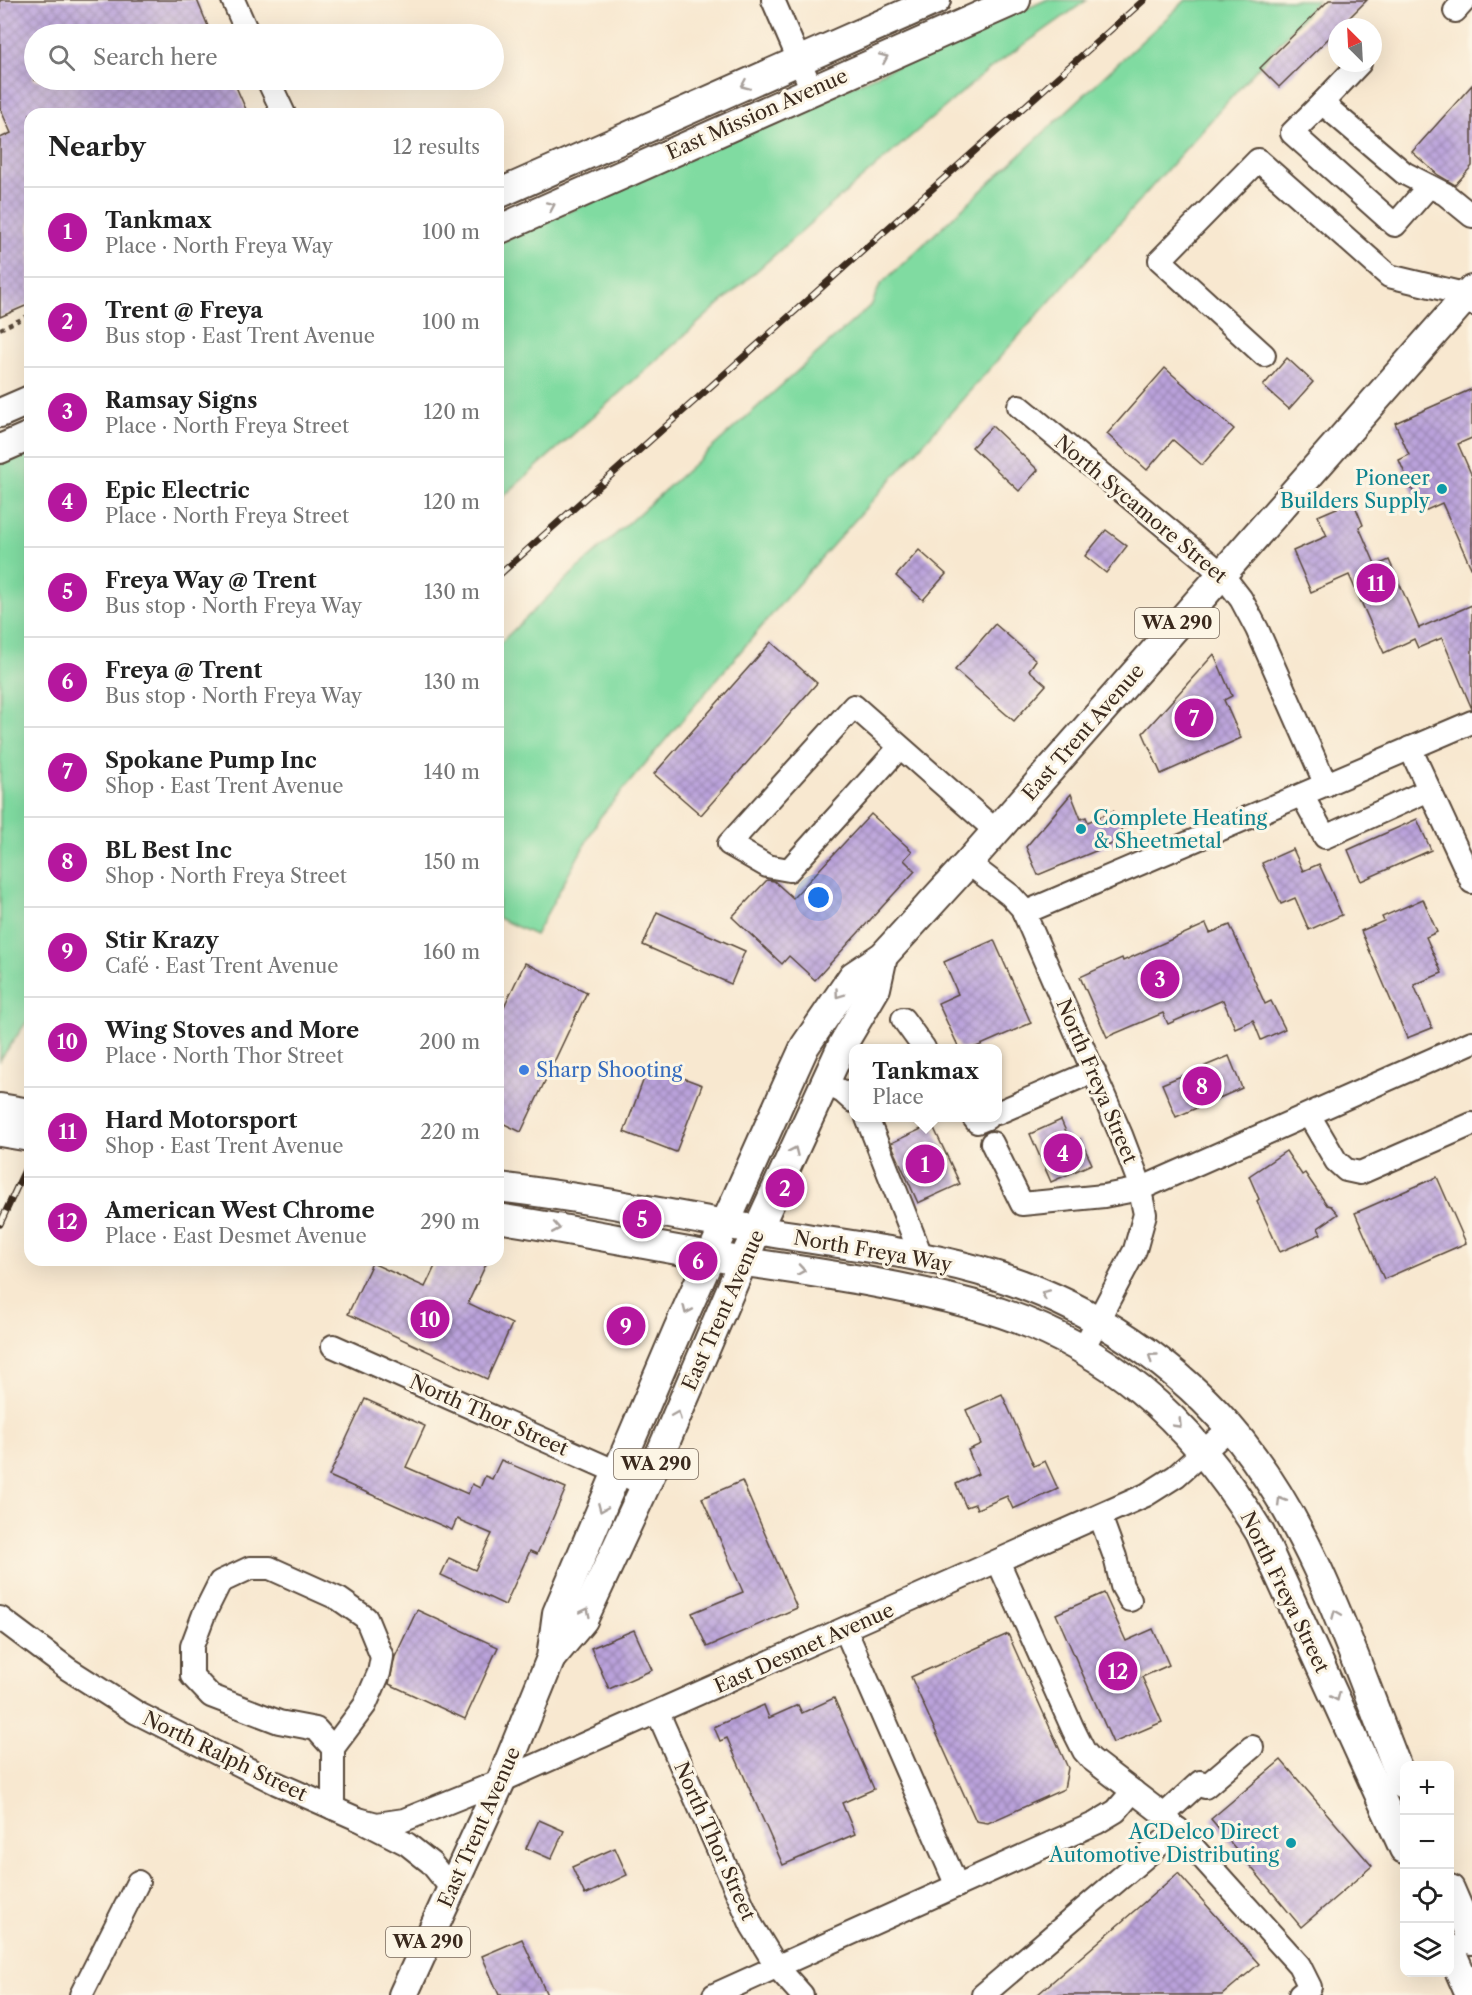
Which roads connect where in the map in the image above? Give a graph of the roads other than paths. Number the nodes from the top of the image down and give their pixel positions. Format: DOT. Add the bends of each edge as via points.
graph roads {
  1 [pos="233,0"];
  2 [pos="773,0"];
  3 [pos="936,0"];
  4 [pos="1016,0"];
  5 [pos="244,24"];
  6 [pos="799,61"];
  7 [pos="1351,72"];
  8 [pos="273,90"];
  9 [pos="812,90"];
  10 [pos="1322,103"];
  11 [pos="281,108"];
  12 [pos="1429,186"];
  13 [pos="504,191"];
  14 [pos="1472,216"];
  15 [pos="504,227"];
  16 [pos="1471,296"];
  17 [pos="1264,355"];
  18 [pos="24,403"];
  19 [pos="1018,406"];
  20 [pos="0,414"];
  21 [pos="24,439"];
  22 [pos="0,449"];
  23 [pos="1221,573"];
  24 [pos="1472,722"];
  25 [pos="900,747"];
  26 [pos="1410,748"];
  27 [pos="1326,785"];
  28 [pos="1429,790"];
  29 [pos="1302,795"];
  30 [pos="996,831"];
  31 [pos="968,862"];
  32 [pos="1472,882"];
  33 [pos="1024,913"];
  34 [pos="883,956"];
  35 [pos="903,1019"];
  36 [pos="1472,1042"];
  37 [pos="921,1044"];
  38 [pos="1094,1071"];
  39 [pos="825,1083"];
  40 [pos="849,1097"];
  41 [pos="0,1108"];
  42 [pos="1002,1111"];
  43 [pos="24,1112"];
  44 [pos="1309,1115"];
  45 [pos="869,1122"];
  46 [pos="1472,1125"];
  47 [pos="0,1132"];
  48 [pos="24,1136"];
  49 [pos="992,1143"];
  50 [pos="504,1188"];
  51 [pos="1140,1189"];
  52 [pos="549,1193"];
  53 [pos="504,1204"];
  54 [pos="504,1219"];
  55 [pos="726,1224"];
  56 [pos="759,1230"];
  57 [pos="711,1256"];
  58 [pos="922,1258"];
  59 [pos="743,1261"];
  60 [pos="1098,1320"];
  61 [pos="333,1346"];
  62 [pos="1083,1349"];
  63 [pos="1230,1428"];
  64 [pos="1204,1452"];
  65 [pos="617,1473"];
  66 [pos="646,1485"];
  67 [pos="1100,1516"];
  68 [pos="998,1561"];
  69 [pos="1130,1600"];
  70 [pos="0,1618"];
  71 [pos="845,1629"];
  72 [pos="551,1658"];
  73 [pos="658,1713"];
  74 [pos="1252,1747"];
  75 [pos="333,1748"];
  76 [pos="1400,1775"];
  77 [pos="501,1781"];
  78 [pos="1133,1791"];
  79 [pos="333,1808"];
  80 [pos="358,1819"];
  81 [pos="1171,1822"];
  82 [pos="1400,1840"];
  83 [pos="138,1882"];
  84 [pos="957,1886"];
  85 [pos="452,1889"];
  86 [pos="1454,1912"];
  87 [pos="1461,1944"];
  88 [pos="777,1967"];
  89 [pos="81,1995"];
  90 [pos="403,1995"];
  91 [pos="714,1995"];
  92 [pos="802,1995"];
  93 [pos="983,1995"];
  94 [pos="1300,1995"];
  95 [pos="1470,1995"];
  1 -- 5 [label="street"];
  2 -- 6 [label="street"];
  3 -- 6 [label="main road, East Mission Avenue"];
  9 -- 4 [label="main road, East Mission Avenue, one-way"];
  6 -- 9 [label="street"];
  6 -- 13 [label="main road, East Mission Avenue, one-way"];
  7 -- 10 [label="street"];
  8 -- 11 [label="street"];
  15 -- 9 [label="main road, East Mission Avenue, one-way"];
  10 -- 12 [label="street" via="1404,173"];
  10 -- 12 [label="street" via="1292,133 1395,225"];
  12 -- 14 [label="street"];
  16 -- 17 [label="street" via="1389,276 1257,160 1160,260"];
  16 -- 23 [label="main road, East Trent Avenue / WA 290"];
  18 -- 20 [label="main road"];
  19 -- 23 [label="street, North Sycamore Street"];
  21 -- 22 [label="main road"];
  23 -- 27 [label="street, North Sycamore Street" via="1257,629"];
  23 -- 30 [label="main road, East Trent Avenue / WA 290"];
  24 -- 26 [label="street"];
  25 -- 25 [label="street" via="855,706 729,844 767,866 789,870"];
  25 -- 30 [label="street"];
  26 -- 27 [label="street"];
  26 -- 28 [label="street"];
  27 -- 29 [label="street"];
  28 -- 29 [label="street" via="1325,837"];
  28 -- 32 [label="street"];
  29 -- 33 [label="street"];
  30 -- 31 [label="main road, East Trent Avenue / WA 290"];
  31 -- 33 [label="street, North Freya Street" via="1010,895"];
  31 -- 34 [label="main road, East Trent Avenue / WA 290"];
  33 -- 38 [label="street, North Freya Street"];
  34 -- 39 [label="main road, East Trent Avenue / WA 290" via="876,988"];
  34 -- 55 [label="main road, East Trent Avenue / WA 290, one-way" via="853,976 805,1046"];
  35 -- 37 [label="street"];
  36 -- 44 [label="street"];
  38 -- 42 [label="street"];
  38 -- 51 [label="street, North Freya Street"];
  39 -- 40 [label="street"];
  56 -- 39 [label="main road, East Trent Avenue / WA 290, one-way"];
  41 -- 43 [label="main road"];
  44 -- 46 [label="street" via="1336,1161 1346,1170 1360,1173"];
  44 -- 51 [label="street"];
  45 -- 58 [label="street"];
  47 -- 48 [label="main road"];
  49 -- 51 [label="street" via="1022,1204"];
  50 -- 52 [label="main road, North Freya Way"];
  51 -- 60 [label="street, North Freya Street" via="1145,1214 1135,1250"];
  52 -- 53 [label="main road" via="544,1201 533,1206"];
  52 -- 55 [label="main road, North Freya Way"];
  54 -- 57 [label="main road, North Freya Way, one-way"];
  55 -- 56 [label="main road, North Freya Way"];
  55 -- 57 [label="main road, East Trent Avenue / WA 290"];
  56 -- 58 [label="main road, North Freya Way"];
  56 -- 59 [label="main road, East Trent Avenue / WA 290"];
  57 -- 59 [label="main road, North Freya Way"];
  57 -- 65 [label="main road, East Trent Avenue / WA 290, one-way"];
  60 -- 58 [label="main road, North Freya Way, one-way" via="1014,1282"];
  59 -- 62 [label="main road, North Freya Way, one-way" via="881,1284 976,1305"];
  66 -- 59 [label="main road, East Trent Avenue / WA 290, one-way"];
  60 -- 62 [label="street, North Freya Street"];
  63 -- 60 [label="main road, North Freya Street, one-way" via="1164,1365"];
  61 -- 65 [label="street, North Thor Street"];
  62 -- 64 [label="main road, North Freya Street, one-way" via="1151,1398"];
  63 -- 64 [label="street, East Desmet Avenue"];
  76 -- 63 [label="main road, North Freya Street, one-way" via="1309,1553 1282,1501"];
  64 -- 67 [label="street, East Desmet Avenue" via="1146,1495"];
  64 -- 82 [label="main road, North Freya Street, one-way" via="1260,1533"];
  65 -- 66 [label="street, North Thor Street"];
  65 -- 72 [label="main road, East Trent Avenue / WA 290, one-way" via="557,1613"];
  72 -- 66 [label="main road, East Trent Avenue / WA 290, one-way" via="583,1620"];
  67 -- 68 [label="street, East Desmet Avenue"];
  67 -- 69 [label="street"];
  68 -- 71 [label="street, East Desmet Avenue"];
  68 -- 78 [label="street" via="1084,1751"];
  70 -- 79 [label="street, North Ralph Street" via="137,1713"];
  71 -- 73 [label="street, East Desmet Avenue"];
  71 -- 84 [label="street"];
  72 -- 77 [label="main road, East Trent Avenue / WA 290"];
  73 -- 77 [label="street, East Desmet Avenue"];
  73 -- 88 [label="street, North Thor Street" via="753,1926"];
  74 -- 81 [label="street" via="1205,1787 1200,1782"];
  75 -- 75 [label="street" via="364,1705 379,1673 382,1657 366,1618 339,1599 270,1568 250,1568 220,1582 192,1646 192,1676 211,1696 279,1722 315,1729"];
  75 -- 79 [label="street"];
  77 -- 80 [label="street, East Desmet Avenue" via="404,1820 377,1824"];
  77 -- 85 [label="main road, East Trent Avenue / WA 290"];
  78 -- 81 [label="street"];
  78 -- 84 [label="street" via="1107,1818"];
  79 -- 80 [label="street, North Ralph Street"];
  80 -- 85 [label="street, North Ralph Street" via="424,1857"];
  81 -- 93 [label="street"];
  81 -- 94 [label="street" via="1299,1965 1310,1987"];
  83 -- 89 [label="street"];
  84 -- 88 [label="street"];
  85 -- 90 [label="main road, East Trent Avenue / WA 290"];
  86 -- 87 [label="main road"];
  87 -- 95 [label="main road"];
  88 -- 91 [label="street"];
  88 -- 92 [label="street, North Thor Street"];
}
